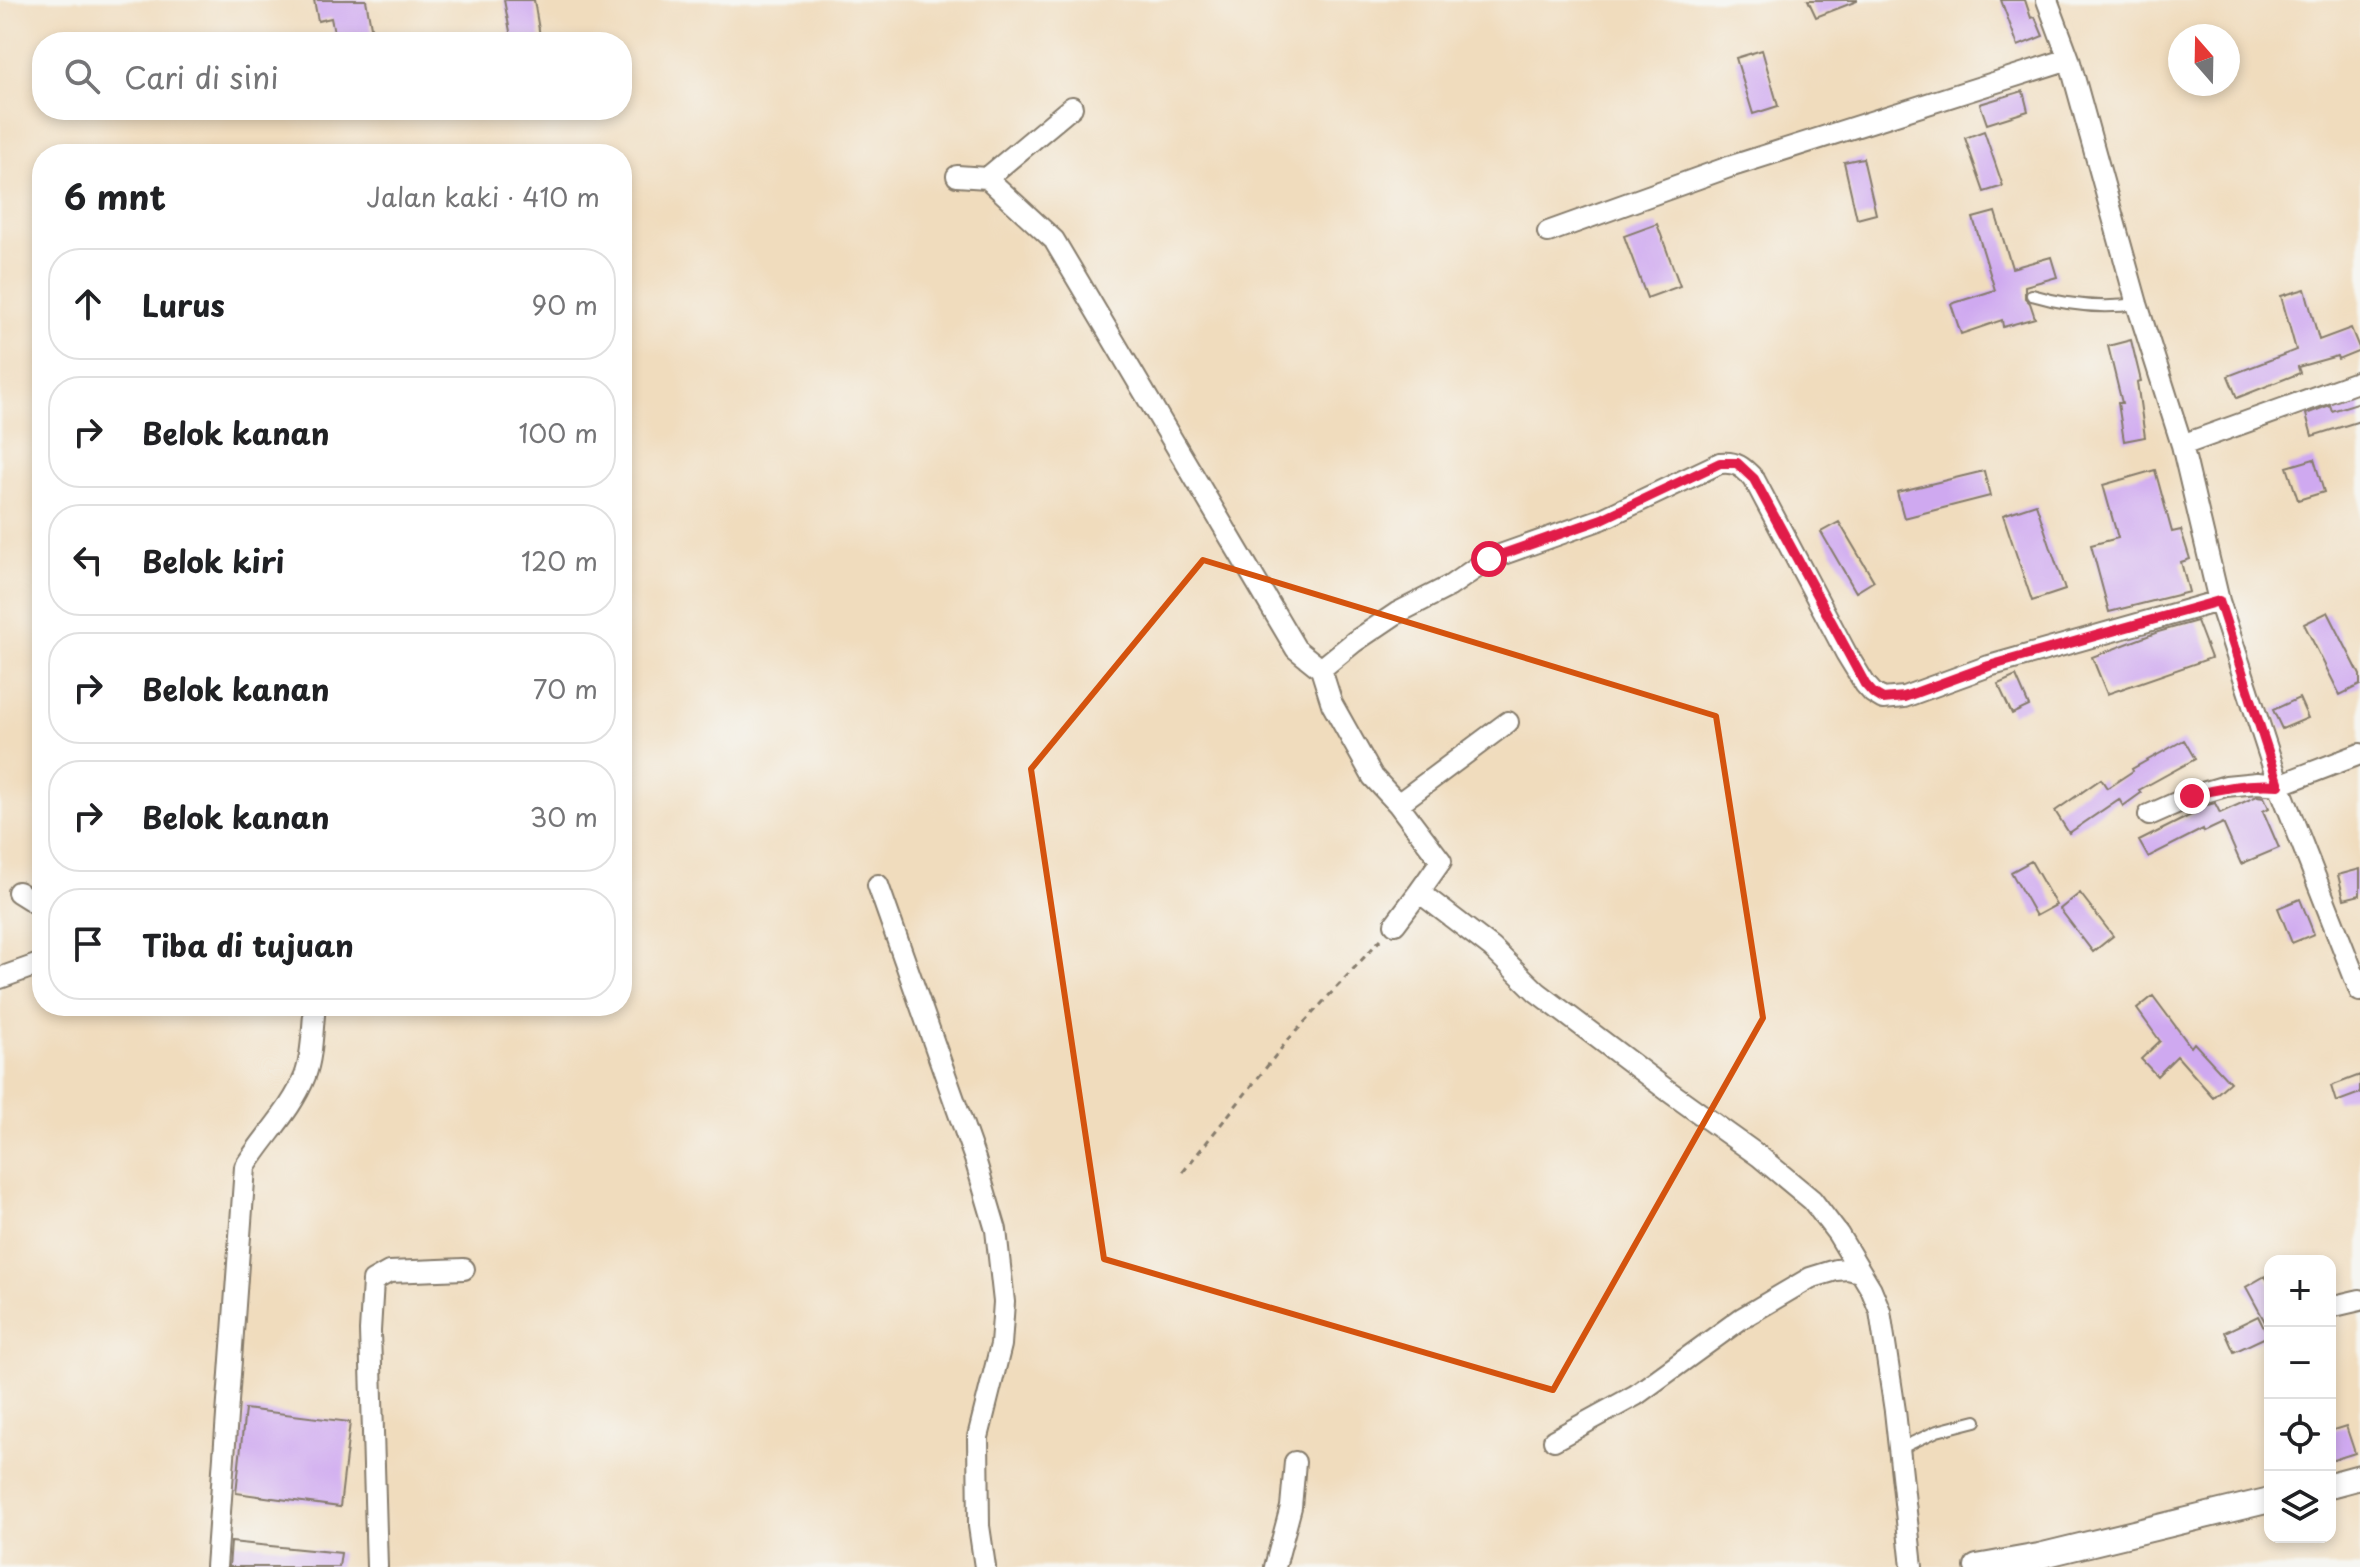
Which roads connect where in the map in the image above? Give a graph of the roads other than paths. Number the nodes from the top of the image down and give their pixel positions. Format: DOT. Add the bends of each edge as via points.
graph roads {
  1 [pos="2047,0"];
  2 [pos="2069,59"];
  3 [pos="1072,107"];
  4 [pos="957,176"];
  5 [pos="987,178"];
  6 [pos="1548,232"];
  7 [pos="2032,295"];
  8 [pos="2137,304"];
  9 [pos="2360,381"];
  10 [pos="2182,445"];
  11 [pos="2219,601"];
  12 [pos="1321,669"];
  13 [pos="1508,722"];
  14 [pos="2360,754"];
  15 [pos="2279,785"];
  16 [pos="1398,804"];
  17 [pos="2149,815"];
  18 [pos="878,885"];
  19 [pos="18,892"];
  20 [pos="1419,892"];
  21 [pos="32,901"];
  22 [pos="1395,924"];
  23 [pos="32,967"];
  24 [pos="0,978"];
  25 [pos="2360,991"];
  26 [pos="314,1016"];
  27 [pos="464,1269"];
  28 [pos="1860,1272"];
  29 [pos="2360,1300"];
  30 [pos="2336,1306"];
  31 [pos="1976,1421"];
  32 [pos="1554,1440"];
  33 [pos="1899,1449"];
  34 [pos="1295,1462"];
  35 [pos="2360,1477"];
  36 [pos="2336,1483"];
  37 [pos="2264,1501"];
  38 [pos="216,1567"];
  39 [pos="377,1567"];
  40 [pos="985,1567"];
  41 [pos="1275,1567"];
  42 [pos="1912,1567"];
  43 [pos="1977,1567"];
  1 -- 2 [label="street"];
  2 -- 6 [label="street" via="1729,167"];
  2 -- 8 [label="street"];
  3 -- 5 [label="street"];
  4 -- 5 [label="street"];
  5 -- 12 [label="street" via="1054,240 1296,649"];
  7 -- 8 [label="lane" via="2056,302"];
  8 -- 10 [label="street"];
  9 -- 10 [label="street"];
  10 -- 11 [label="street"];
  11 -- 12 [label="street" via="1883,699 1853,664 1754,479 1737,463 1728,462 1602,519 1489,559 1397,613"];
  11 -- 15 [label="street"];
  12 -- 16 [label="street" via="1332,704 1373,777"];
  13 -- 16 [label="street"];
  14 -- 15 [label="street"];
  15 -- 17 [label="street" via="2226,786"];
  15 -- 25 [label="street"];
  16 -- 20 [label="street" via="1441,861"];
  18 -- 40 [label="street" via="996,1230 1004,1302 1001,1345 978,1437"];
  19 -- 21 [label="street"];
  20 -- 22 [label="street"];
  20 -- 28 [label="street" via="1492,948 1537,992 1790,1181 1821,1211"];
  23 -- 24 [label="street"];
  26 -- 38 [label="street" via="306,1075 284,1116 245,1167"];
  27 -- 39 [label="street" via="389,1272 373,1281"];
  28 -- 32 [label="street" via="1836,1270 1810,1278 1742,1318 1636,1395"];
  28 -- 33 [label="street" via="1880,1311"];
  29 -- 30 [label="street"];
  31 -- 33 [label="lane"];
  33 -- 42 [label="street"];
  34 -- 41 [label="street" via="1291,1507"];
  35 -- 36 [label="street"];
  37 -- 43 [label="street"];
}
